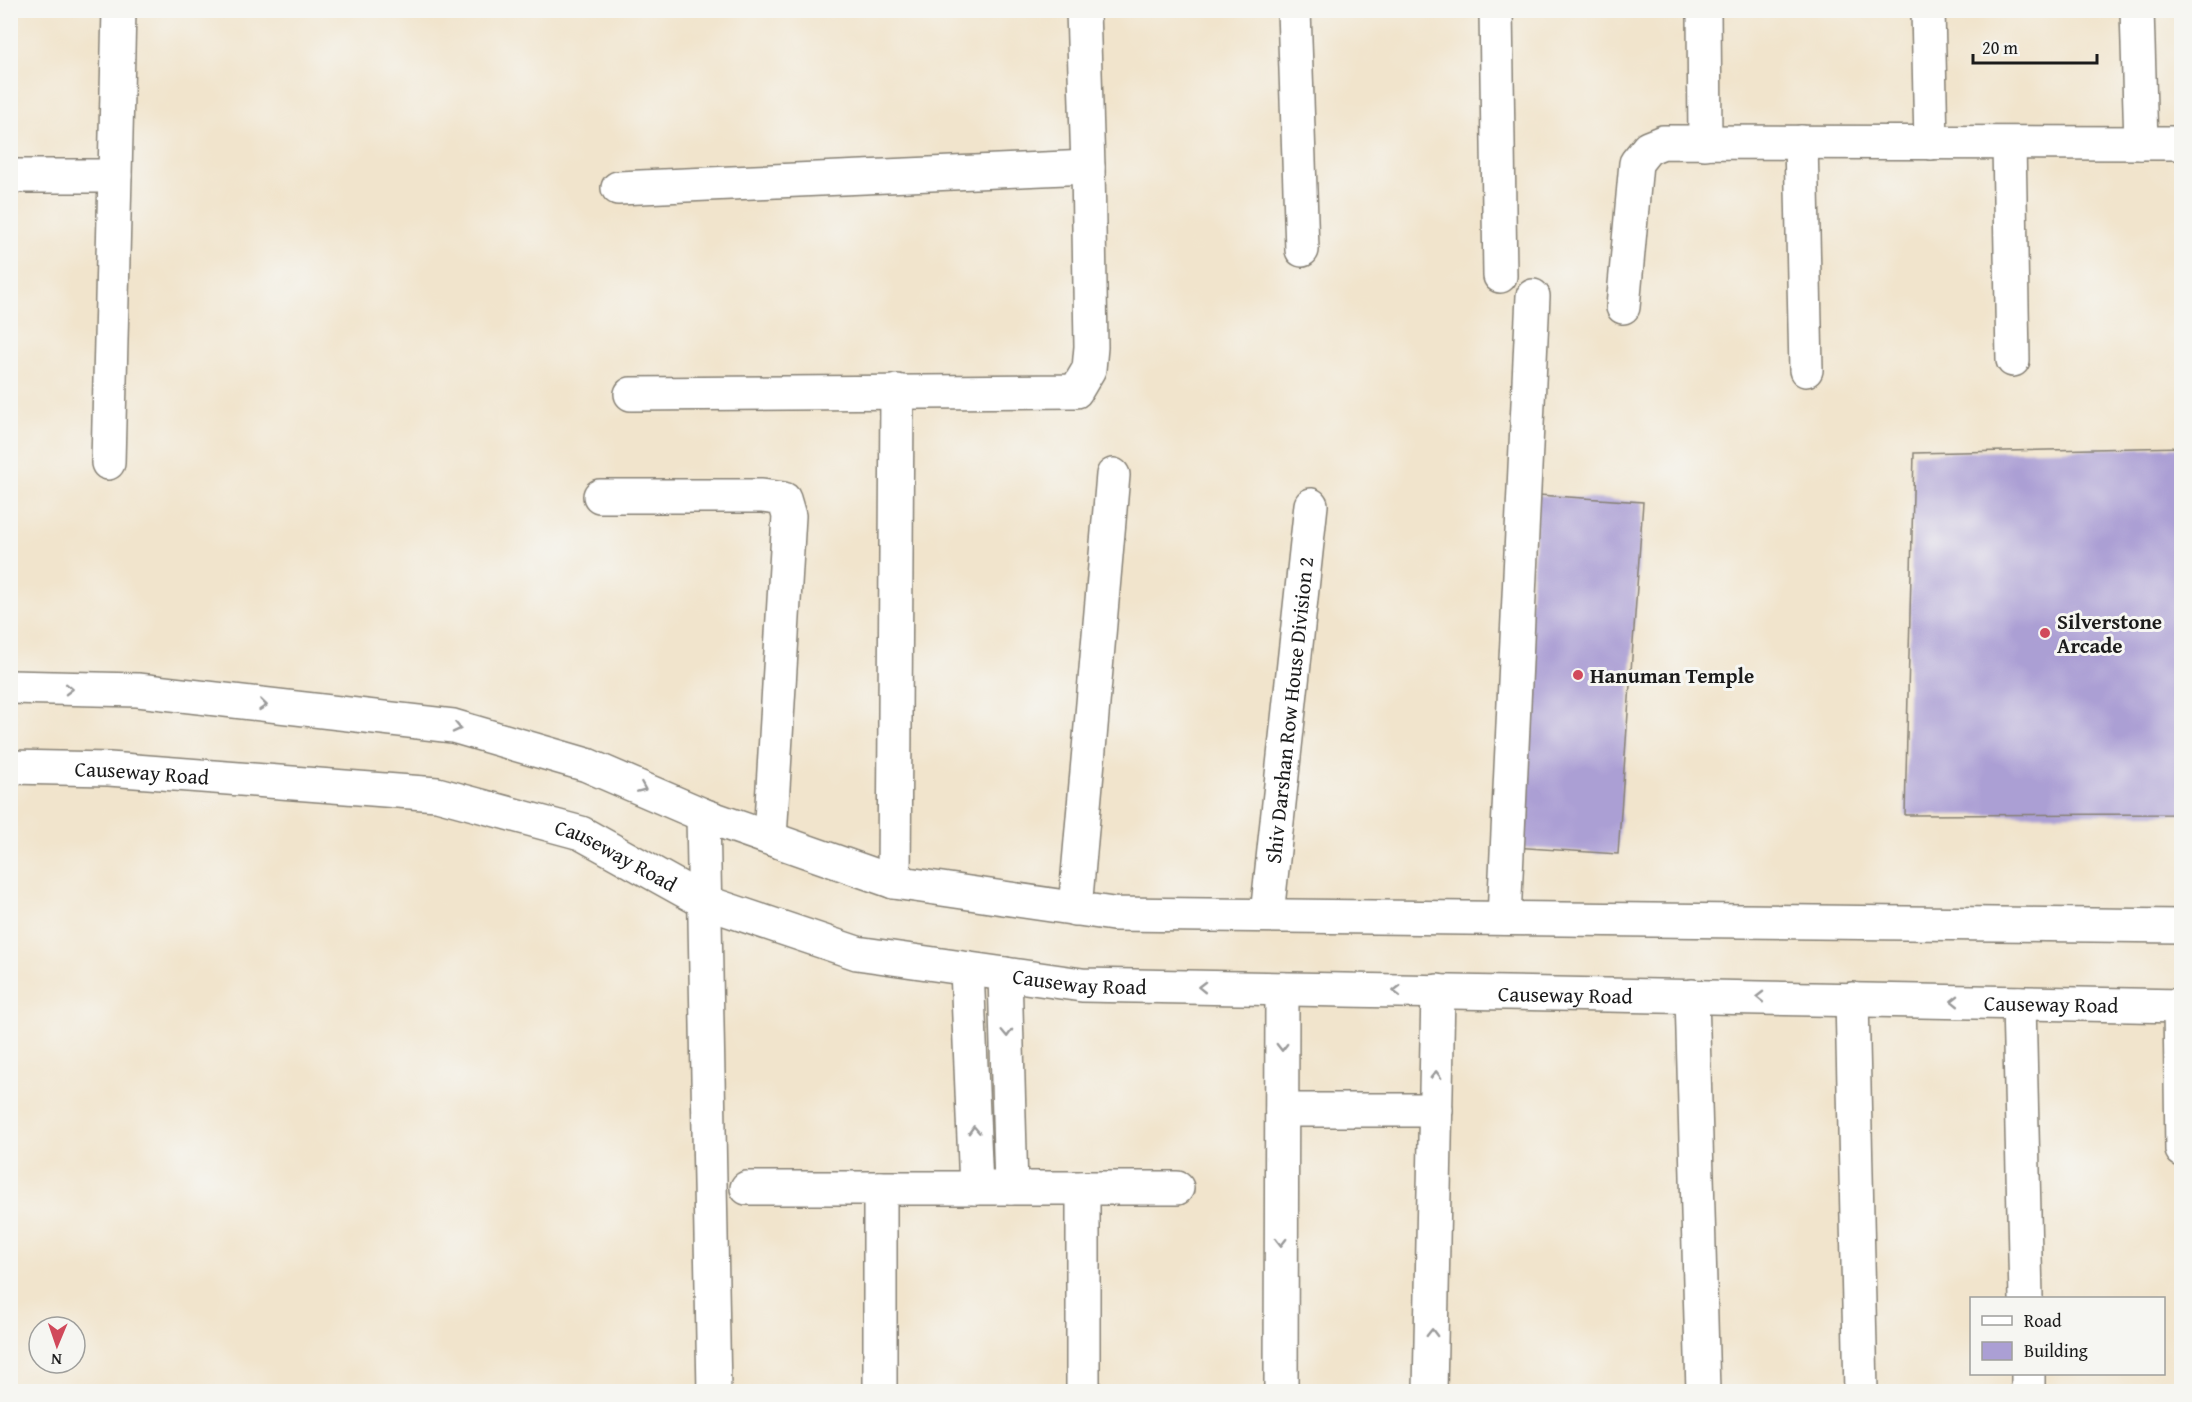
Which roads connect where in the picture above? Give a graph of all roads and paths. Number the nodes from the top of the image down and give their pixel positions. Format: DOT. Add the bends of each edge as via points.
graph roads {
  1 [pos="119,10"];
  2 [pos="1083,10"];
  3 [pos="1294,10"];
  4 [pos="1496,10"];
  5 [pos="1704,10"];
  6 [pos="1928,10"];
  7 [pos="2138,10"];
  8 [pos="1705,142"];
  9 [pos="1801,142"];
  10 [pos="1931,143"];
  11 [pos="2141,143"];
  12 [pos="2009,144"];
  13 [pos="2181,144"];
  14 [pos="1088,167"];
  15 [pos="10,176"];
  16 [pos="115,176"];
  17 [pos="618,188"];
  18 [pos="1302,250"];
  19 [pos="1500,276"];
  20 [pos="1533,296"];
  21 [pos="1623,307"];
  22 [pos="2013,360"];
  23 [pos="1806,370"];
  24 [pos="897,391"];
  25 [pos="630,394"];
  26 [pos="108,463"];
  27 [pos="1113,475"];
  28 [pos="600,496"];
  29 [pos="1311,505"];
  30 [pos="10,687"];
  31 [pos="10,767"];
  32 [pos="703,814"];
  33 [pos="770,838"];
  34 [pos="894,882"];
  35 [pos="705,903"];
  36 [pos="1075,909"];
  37 [pos="1267,915"];
  38 [pos="1504,918"];
  39 [pos="2181,926"];
  40 [pos="967,969"];
  41 [pos="1005,974"];
  42 [pos="1282,989"];
  43 [pos="1438,991"];
  44 [pos="1692,996"];
  45 [pos="1852,999"];
  46 [pos="2019,1003"];
  47 [pos="2180,1006"];
  48 [pos="1282,1110"];
  49 [pos="1436,1110"];
  50 [pos="2181,1150"];
  51 [pos="747,1188"];
  52 [pos="880,1188"];
  53 [pos="976,1188"];
  54 [pos="1011,1188"];
  55 [pos="1083,1188"];
  56 [pos="1177,1188"];
  57 [pos="2026,1297"];
  58 [pos="2028,1375"];
  59 [pos="714,1392"];
  60 [pos="880,1392"];
  61 [pos="1083,1392"];
  62 [pos="1281,1392"];
  63 [pos="1431,1392"];
  64 [pos="1703,1392"];
  65 [pos="1861,1392"];
  66 [pos="2028,1392"];
  1 -- 16 [label="street"];
  2 -- 14 [label="street"];
  3 -- 18 [label="street"];
  4 -- 19 [label="street"];
  5 -- 8 [label="street"];
  6 -- 10 [label="street"];
  7 -- 11 [label="street"];
  8 -- 9 [label="street"];
  8 -- 21 [label="street" via="1663,142 1648,148 1636,163"];
  9 -- 10 [label="street"];
  9 -- 23 [label="street"];
  10 -- 12 [label="street"];
  11 -- 12 [label="street"];
  11 -- 13 [label="street"];
  12 -- 22 [label="street"];
  14 -- 17 [label="street"];
  14 -- 24 [label="street" via="1091,347 1089,369 1076,391"];
  15 -- 16 [label="street"];
  16 -- 26 [label="street"];
  20 -- 38 [label="street"];
  24 -- 25 [label="street"];
  24 -- 34 [label="street"];
  27 -- 36 [label="street"];
  28 -- 33 [label="street" via="784,499 789,516"];
  29 -- 37 [label="street, Shiv Darshan Row House Division 2"];
  30 -- 32 [label="street, one-way" via="138,690 453,726 587,765"];
  31 -- 35 [label="street, Causeway Road" via="109,769 437,794 581,833"];
  32 -- 33 [label="street"];
  32 -- 35 [label="street"];
  33 -- 34 [label="street"];
  34 -- 36 [label="street"];
  35 -- 40 [label="street, Causeway Road" via="857,953"];
  35 -- 59 [label="street"];
  36 -- 37 [label="street" via="1113,914"];
  37 -- 38 [label="street"];
  38 -- 39 [label="street"];
  40 -- 41 [label="street, Causeway Road"];
  53 -- 40 [label="street, one-way"];
  42 -- 41 [label="street, Causeway Road, one-way" via="1082,985"];
  41 -- 54 [label="street, one-way"];
  43 -- 42 [label="street, Causeway Road, one-way"];
  42 -- 48 [label="street, one-way"];
  43 -- 44 [label="street, Causeway Road"];
  49 -- 43 [label="street, one-way"];
  45 -- 44 [label="street, Causeway Road, one-way"];
  44 -- 64 [label="street"];
  46 -- 45 [label="street, Causeway Road, one-way"];
  45 -- 65 [label="street"];
  46 -- 47 [label="street, Causeway Road"];
  46 -- 57 [label="street"];
  47 -- 50 [label="street"];
  48 -- 49 [label="street"];
  48 -- 62 [label="street, one-way"];
  63 -- 49 [label="street, one-way"];
  51 -- 52 [label="street"];
  52 -- 53 [label="street"];
  52 -- 60 [label="street"];
  53 -- 54 [label="street"];
  54 -- 55 [label="street"];
  55 -- 56 [label="street"];
  55 -- 61 [label="street"];
  58 -- 66 [label="street"];
}
